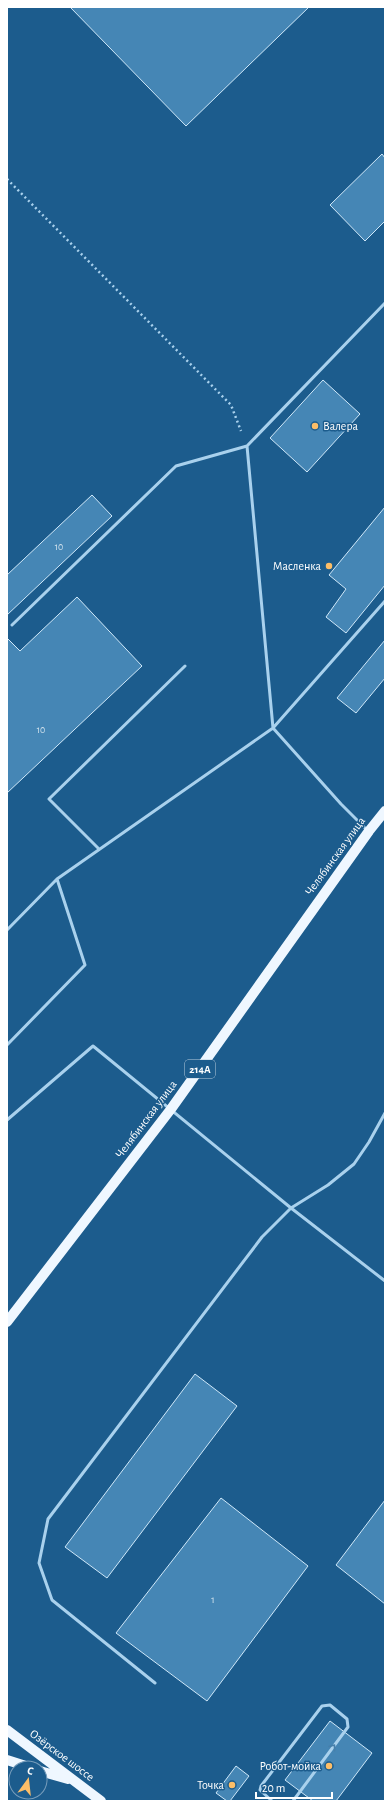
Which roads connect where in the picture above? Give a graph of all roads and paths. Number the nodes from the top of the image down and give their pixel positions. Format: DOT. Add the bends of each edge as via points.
graph roads {
  1 [pos="7,179"];
  2 [pos="385,303"];
  3 [pos="247,446"];
  4 [pos="385,601"];
  5 [pos="12,625"];
  6 [pos="186,666"];
  7 [pos="273,728"];
  8 [pos="385,811"];
  9 [pos="369,831"];
  10 [pos="99,849"];
  11 [pos="57,879"];
  12 [pos="7,930"];
  13 [pos="7,1045"];
  14 [pos="171,1109"];
  15 [pos="385,1113"];
  16 [pos="7,1120"];
  17 [pos="291,1208"];
  18 [pos="385,1280"];
  19 [pos="7,1322"];
  20 [pos="155,1683"];
  21 [pos="7,1730"];
  22 [pos="48,1773"];
  23 [pos="75,1781"];
  24 [pos="101,1801"];
  25 [pos="272,1801"];
  26 [pos="293,1801"];
  1 -- 3 [label="path" via="231,405"];
  2 -- 3 [label="lane"];
  3 -- 5 [label="lane" via="176,466"];
  3 -- 7 [label="lane"];
  4 -- 7 [label="lane"];
  6 -- 10 [label="lane" via="49,800"];
  7 -- 9 [label="lane" via="341,804"];
  7 -- 10 [label="lane"];
  8 -- 9 [label="main road, Челябинская улица / 214А"];
  9 -- 14 [label="main road, Челябинская улица / 214А"];
  10 -- 11 [label="lane"];
  11 -- 12 [label="lane"];
  11 -- 13 [label="lane" via="85,965"];
  14 -- 16 [label="lane" via="93,1046"];
  14 -- 17 [label="lane"];
  14 -- 19 [label="main road, Челябинская улица / 214А"];
  15 -- 17 [label="lane" via="354,1164 328,1185"];
  17 -- 18 [label="lane"];
  17 -- 20 [label="lane" via="262,1237 48,1519 39,1563 52,1600"];
  21 -- 23 [label="main road, Озёрское шоссе"];
  22 -- 23 [label="main road"];
  23 -- 24 [label="main road, Озёрское шоссе"];
  26 -- 25 [label="lane, one-way" via="348,1727 347,1719 330,1706 322,1706 261,1786 262,1794"];
}
